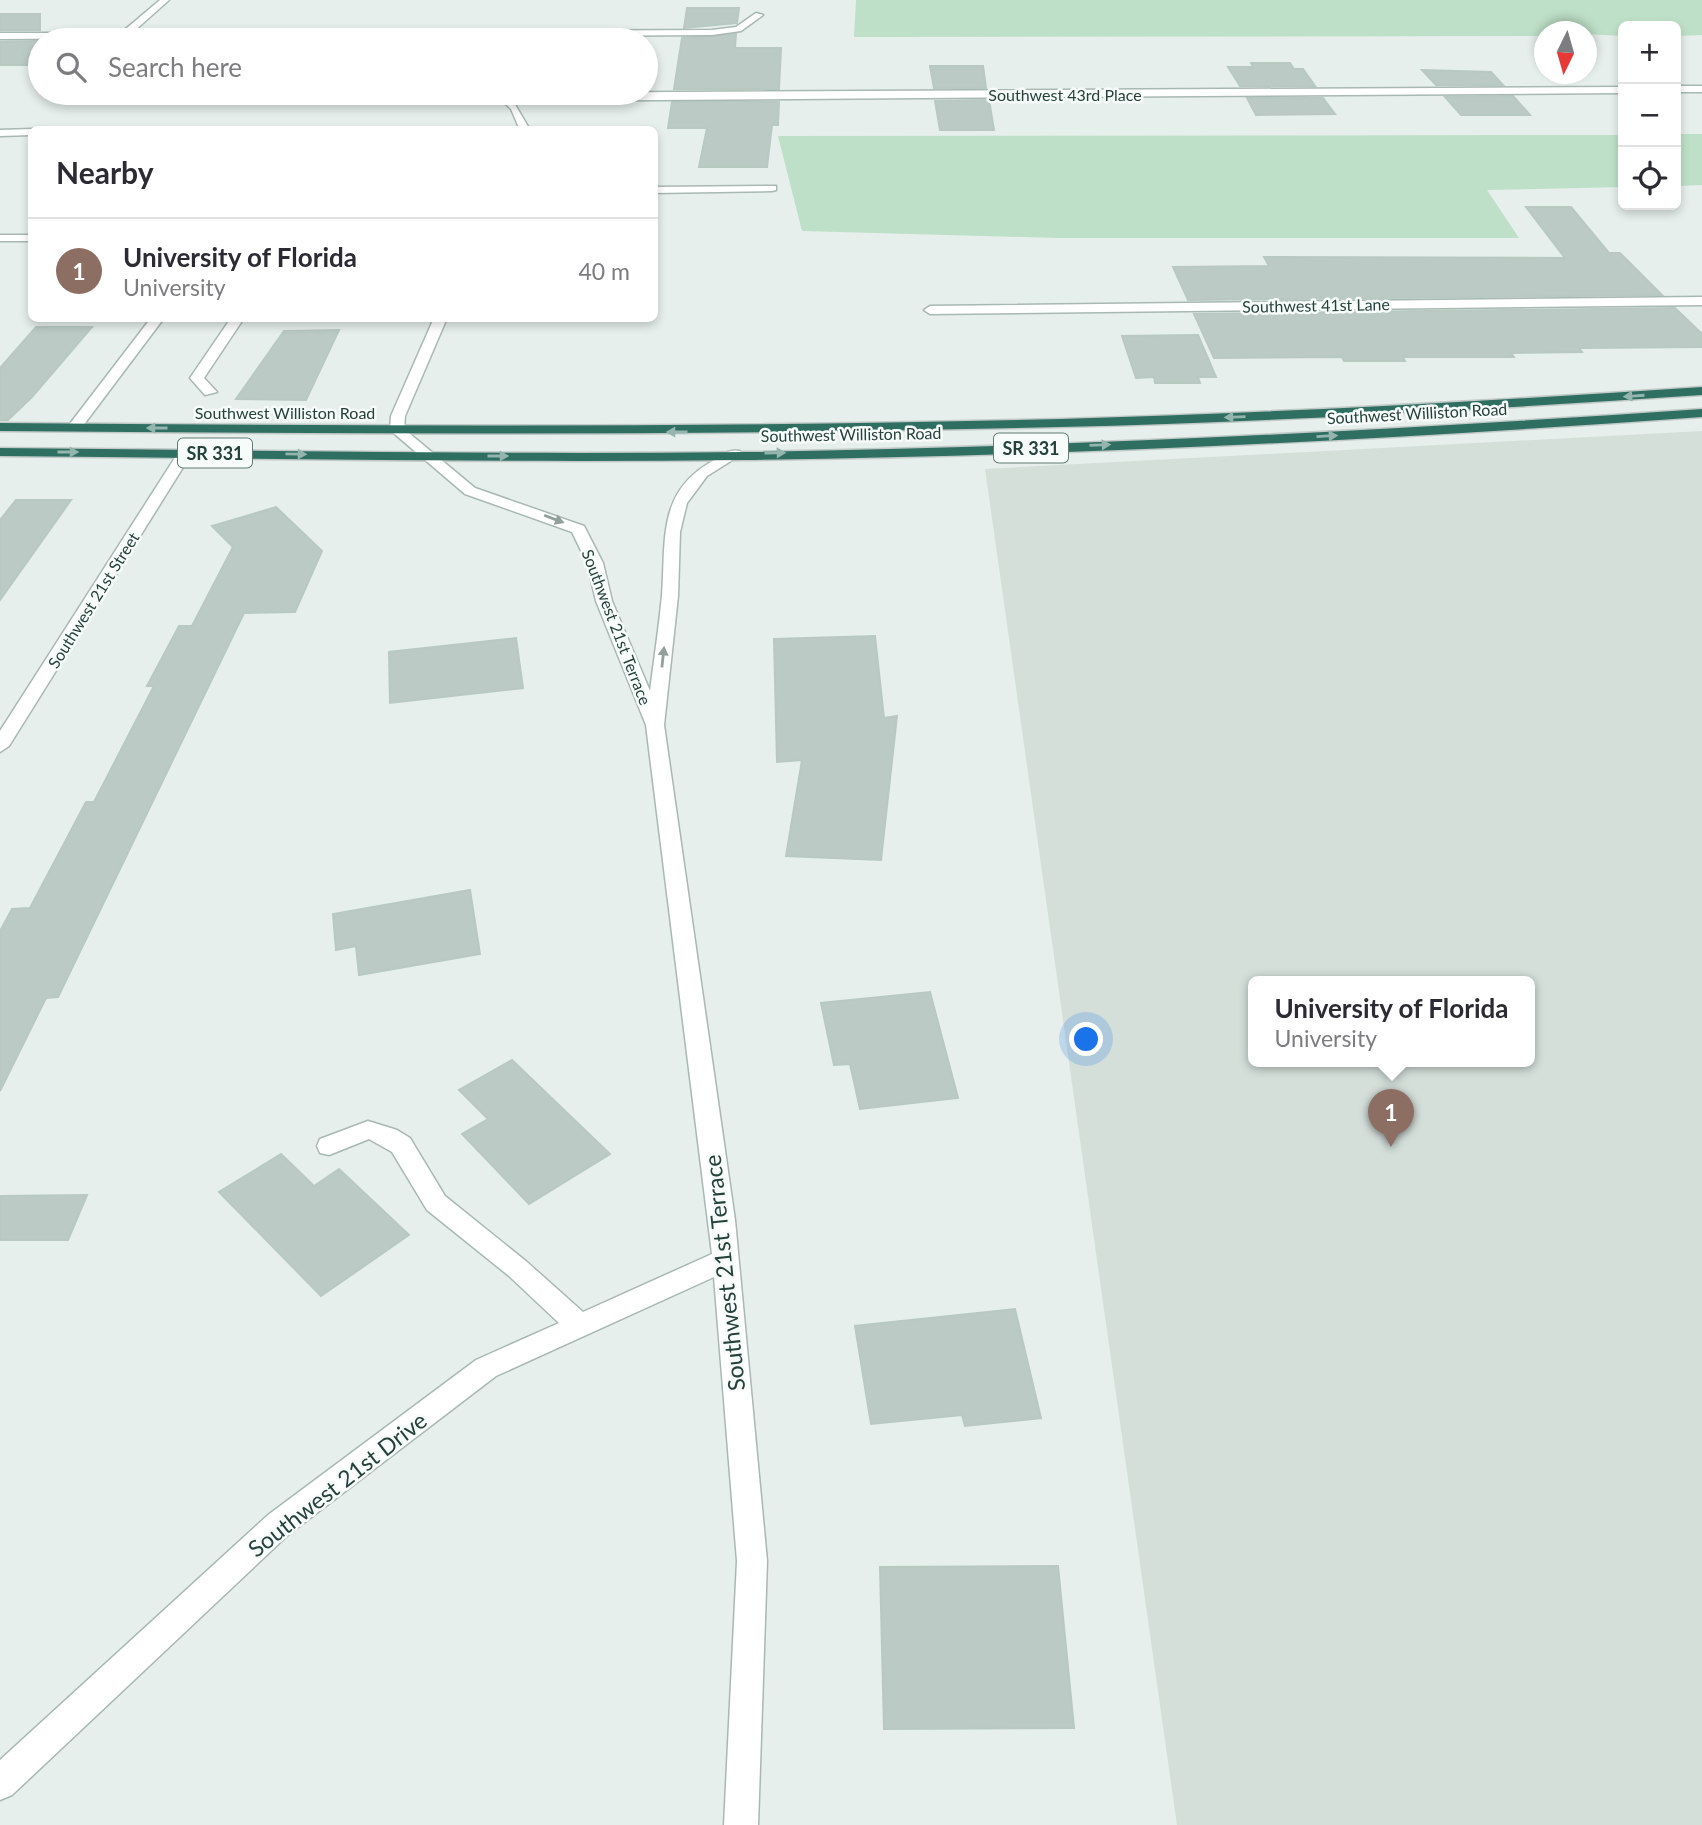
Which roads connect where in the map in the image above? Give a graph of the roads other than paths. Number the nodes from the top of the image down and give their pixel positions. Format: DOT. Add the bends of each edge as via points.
graph roads {
  1 [pos="165,0"];
  2 [pos="759,15"];
  3 [pos="132,28"];
  4 [pos="658,34"];
  5 [pos="0,36"];
  6 [pos="28,36"];
  7 [pos="1681,89"];
  8 [pos="1702,89"];
  9 [pos="1618,90"];
  10 [pos="658,94"];
  11 [pos="510,105"];
  12 [pos="523,126"];
  13 [pos="28,132"];
  14 [pos="0,133"];
  15 [pos="772,188"];
  16 [pos="658,190"];
  17 [pos="0,238"];
  18 [pos="28,238"];
  19 [pos="1702,301"];
  20 [pos="930,310"];
  21 [pos="155,322"];
  22 [pos="235,322"];
  23 [pos="440,322"];
  24 [pos="1702,391"];
  25 [pos="210,392"];
  26 [pos="1702,413"];
  27 [pos="0,427"];
  28 [pos="74,428"];
  29 [pos="397,430"];
  30 [pos="0,452"];
  31 [pos="186,453"];
  32 [pos="736,454"];
  33 [pos="430,457"];
  34 [pos="655,725"];
  35 [pos="0,746"];
  36 [pos="329,1146"];
  37 [pos="725,1260"];
  38 [pos="580,1326"];
  39 [pos="0,1783"];
  40 [pos="741,1825"];
  1 -- 3 [label="street"];
  2 -- 4 [label="street" via="751,26 725,32"];
  5 -- 6 [label="street"];
  7 -- 8 [label="street"];
  9 -- 10 [label="street, Southwest 43rd Place"];
  11 -- 12 [label="street"];
  13 -- 14 [label="street"];
  15 -- 16 [label="street"];
  17 -- 18 [label="street"];
  19 -- 20 [label="street, Southwest 41st Lane"];
  21 -- 28 [label="street"];
  22 -- 25 [label="street" via="197,378"];
  23 -- 29 [label="street" via="398,416"];
  24 -- 29 [label="highway, Southwest Williston Road / SR 331, one-way" via="1062,423 701,431"];
  32 -- 26 [label="highway, Southwest Williston Road / SR 331, one-way" via="1277,439"];
  27 -- 28 [label="highway, Southwest Williston Road / SR 331"];
  29 -- 28 [label="highway, Southwest Williston Road / SR 331, one-way"];
  29 -- 33 [label="street"];
  30 -- 31 [label="highway, Southwest Williston Road / SR 331, one-way"];
  31 -- 33 [label="highway, Southwest Williston Road / SR 331, one-way"];
  31 -- 35 [label="street, Southwest 21st Street"];
  33 -- 32 [label="highway, Southwest Williston Road / SR 331, one-way"];
  34 -- 32 [label="street, Southwest 21st Terrace, one-way" via="670,596 672,532 679,503 702,473"];
  33 -- 34 [label="street, Southwest 21st Terrace, one-way" via="470,491 578,528"];
  34 -- 37 [label="street, Southwest 21st Terrace"];
  36 -- 38 [label="street" via="368,1130 401,1144 436,1203"];
  37 -- 38 [label="street, Southwest 21st Drive"];
  37 -- 40 [label="street, Southwest 21st Terrace" via="752,1562"];
  38 -- 39 [label="street, Southwest 21st Drive" via="486,1368 278,1525"];
}
